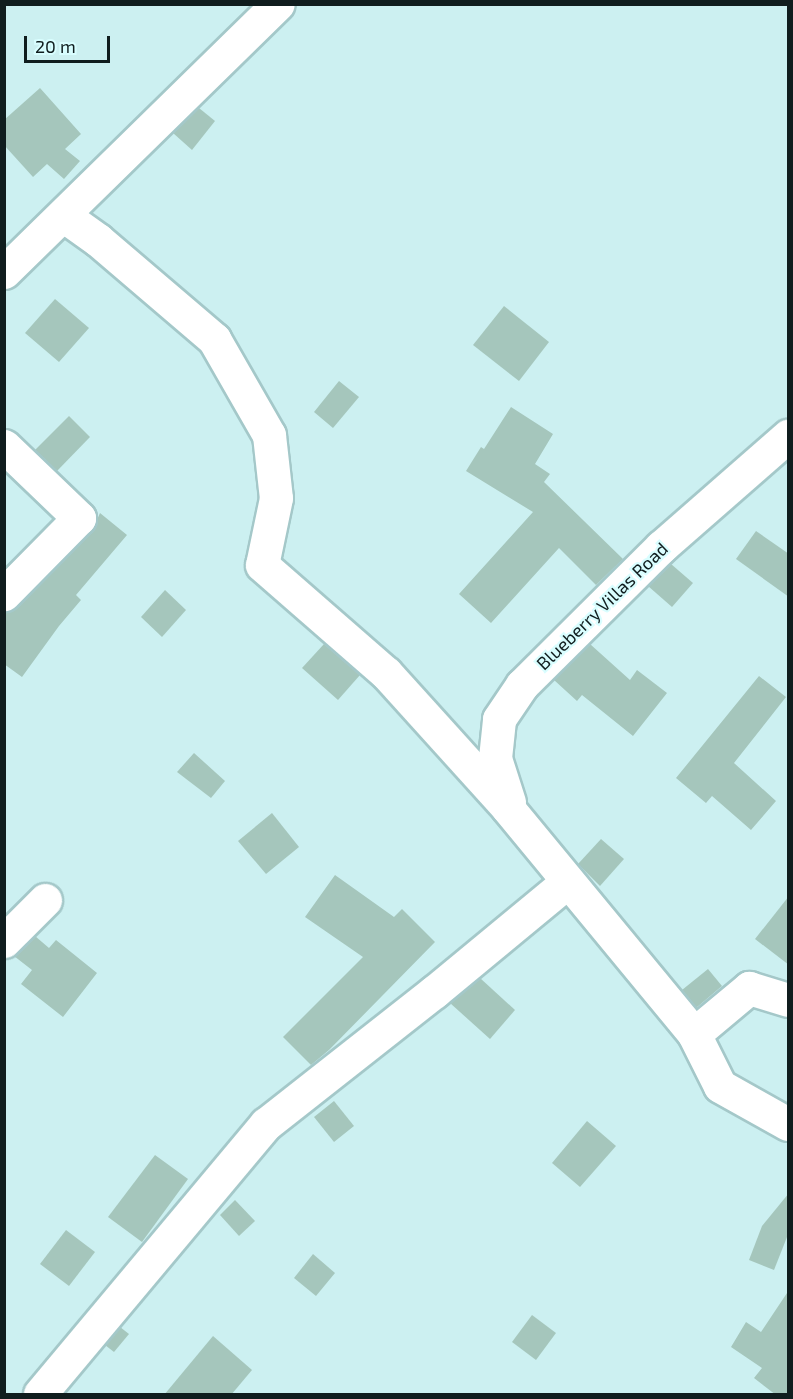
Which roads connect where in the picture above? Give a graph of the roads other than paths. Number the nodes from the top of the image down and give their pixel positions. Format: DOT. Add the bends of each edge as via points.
graph roads {
  1 [pos="278,4"];
  2 [pos="63,215"];
  3 [pos="4,272"];
  4 [pos="789,436"];
  5 [pos="4,446"];
  6 [pos="4,594"];
  7 [pos="514,815"];
  8 [pos="567,882"];
  9 [pos="45,900"];
  10 [pos="4,941"];
  11 [pos="789,1000"];
  12 [pos="694,1034"];
  13 [pos="789,1124"];
  14 [pos="40,1395"];
  1 -- 2 [label="street"];
  2 -- 3 [label="street"];
  2 -- 7 [label="street" via="214,339 231,368 268,435 276,498 261,565 387,673"];
  4 -- 7 [label="street, Blueberry Villas Road" via="661,547 522,685 499,719 495,758"];
  5 -- 6 [label="street" via="79,518"];
  7 -- 8 [label="street"];
  8 -- 12 [label="street"];
  8 -- 14 [label="street" via="266,1124"];
  9 -- 10 [label="street"];
  11 -- 12 [label="street" via="750,988"];
  12 -- 13 [label="street" via="720,1086"];
}
